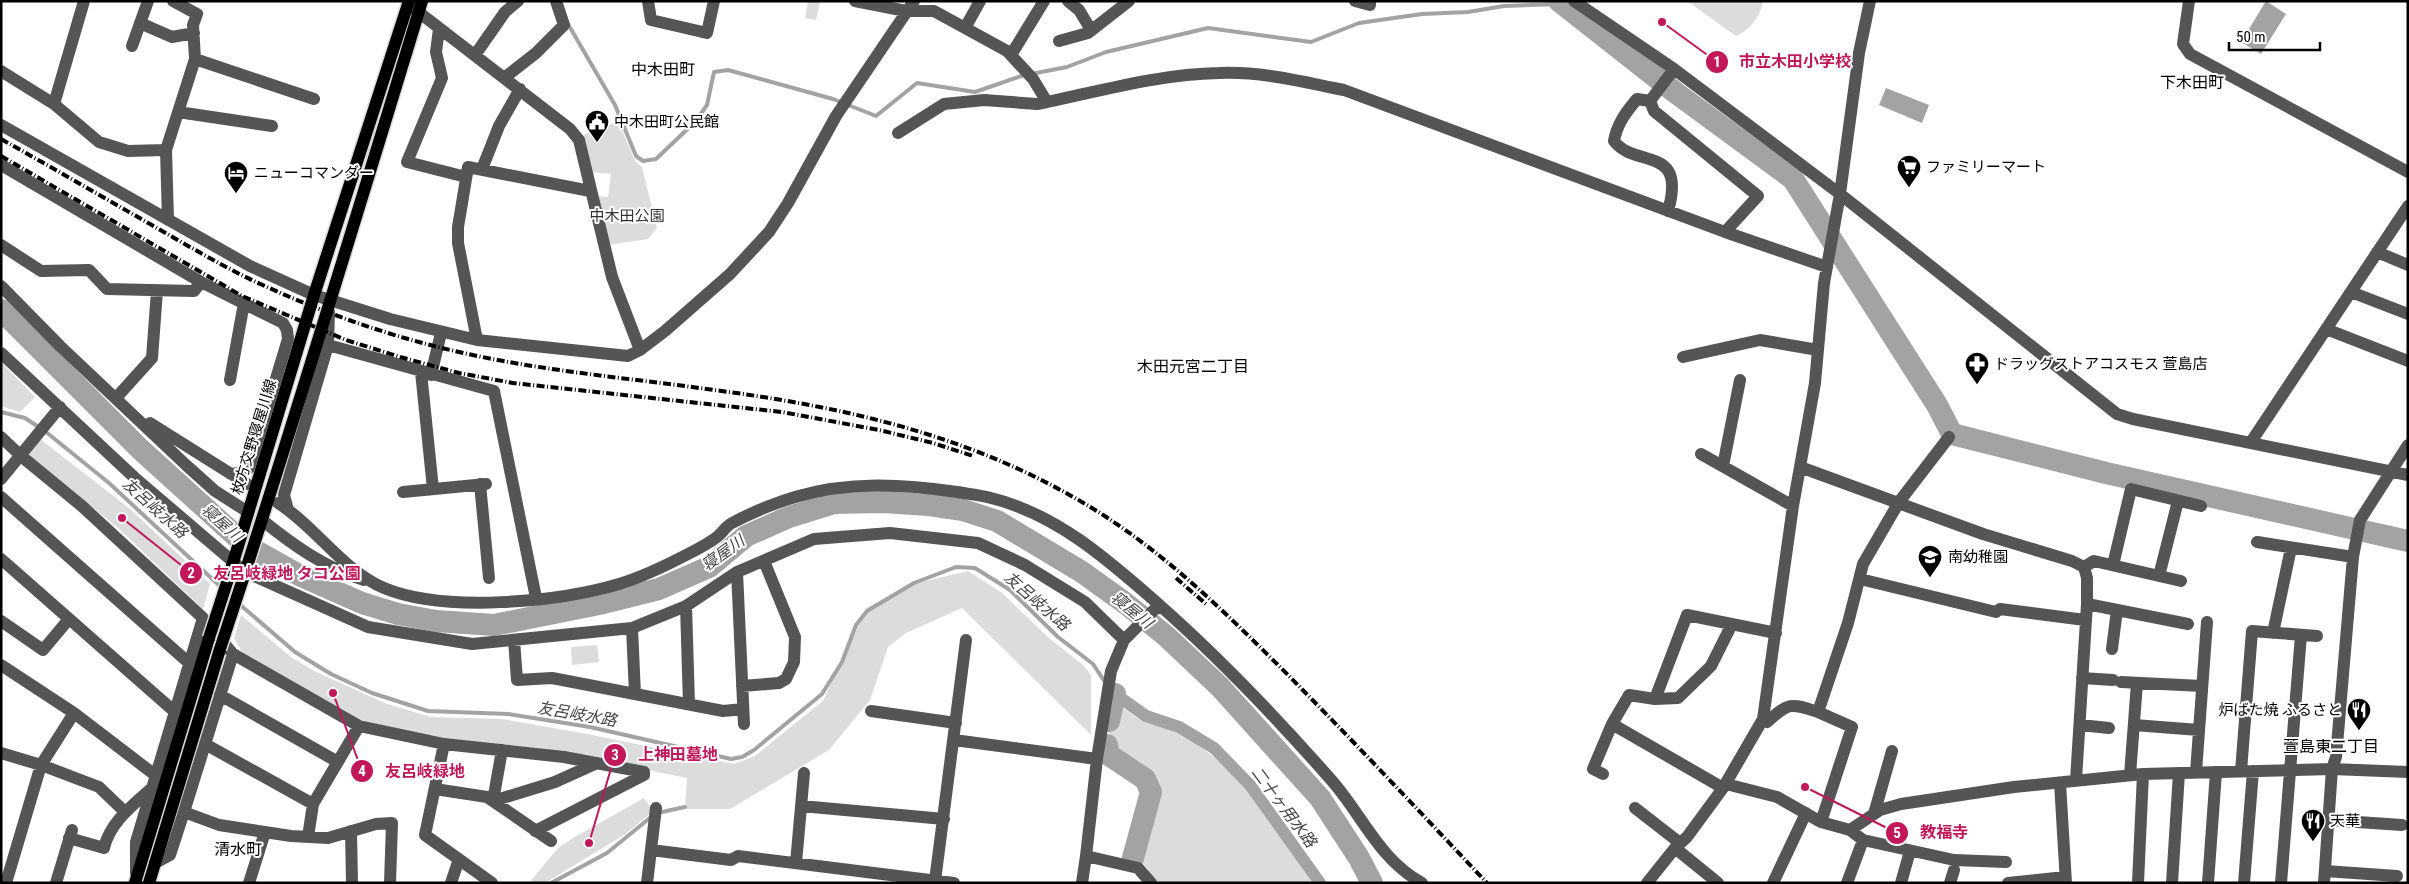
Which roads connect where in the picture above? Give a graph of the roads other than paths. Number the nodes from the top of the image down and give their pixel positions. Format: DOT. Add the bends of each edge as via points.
graph roads {
  1 [pos="84,1"];
  2 [pos="148,1"];
  3 [pos="173,1"];
  4 [pos="518,1"];
  5 [pos="556,1"];
  6 [pos="648,1"];
  7 [pos="714,1"];
  8 [pos="855,1"];
  9 [pos="980,1"];
  10 [pos="1044,1"];
  11 [pos="1068,1"];
  12 [pos="1128,1"];
  13 [pos="1355,1"];
  14 [pos="1370,1"];
  15 [pos="1574,1"];
  16 [pos="1870,1"];
  17 [pos="2190,1"];
  18 [pos="412,4"];
  19 [pos="910,6"];
  20 [pos="140,23"];
  21 [pos="965,28"];
  22 [pos="439,29"];
  23 [pos="1091,30"];
  24 [pos="194,33"];
  25 [pos="1059,41"];
  26 [pos="132,46"];
  27 [pos="475,55"];
  28 [pos="1011,55"];
  29 [pos="195,59"];
  30 [pos="1674,69"];
  31 [pos="1,71"];
  32 [pos="504,78"];
  33 [pos="520,89"];
  34 [pos="314,99"];
  35 [pos="1650,101"];
  36 [pos="1047,102"];
  37 [pos="54,104"];
  38 [pos="178,112"];
  39 [pos="1,126"];
  40 [pos="272,126"];
  41 [pos="898,133"];
  42 [pos="166,150"];
  43 [pos="1,165"];
  44 [pos="482,169"];
  45 [pos="2408,172"];
  46 [pos="466,177"];
  47 [pos="590,191"];
  48 [pos="1840,194"];
  49 [pos="1668,211"];
  50 [pos="2406,211"];
  51 [pos="168,220"];
  52 [pos="1725,232"];
  53 [pos="1,245"];
  54 [pos="2377,252"];
  55 [pos="2408,265"];
  56 [pos="1827,267"];
  57 [pos="200,282"];
  58 [pos="1,286"];
  59 [pos="157,291"];
  60 [pos="2351,292"];
  61 [pos="314,295"];
  62 [pos="329,300"];
  63 [pos="244,303"];
  64 [pos="2408,314"];
  65 [pos="2326,329"];
  66 [pos="441,333"];
  67 [pos="477,340"];
  68 [pos="328,345"];
  69 [pos="640,350"];
  70 [pos="1818,350"];
  71 [pos="1,353"];
  72 [pos="1683,356"];
  73 [pos="2408,361"];
  74 [pos="426,373"];
  75 [pos="230,380"];
  76 [pos="1740,380"];
  77 [pos="116,398"];
  78 [pos="60,407"];
  79 [pos="127,408"];
  80 [pos="1,437"];
  81 [pos="1949,437"];
  82 [pos="2251,442"];
  83 [pos="2408,446"];
  84 [pos="1701,454"];
  85 [pos="21,456"];
  86 [pos="1723,466"];
  87 [pos="1800,467"];
  88 [pos="2390,471"];
  89 [pos="231,474"];
  90 [pos="2408,475"];
  91 [pos="1,479"];
  92 [pos="247,484"];
  93 [pos="433,489"];
  94 [pos="402,492"];
  95 [pos="1,497"];
  96 [pos="2178,501"];
  97 [pos="1899,502"];
  98 [pos="1793,506"];
  99 [pos="2201,506"];
  100 [pos="248,514"];
  101 [pos="261,523"];
  102 [pos="2257,542"];
  103 [pos="2291,548"];
  104 [pos="2353,557"];
  105 [pos="1,559"];
  106 [pos="234,559"];
  107 [pos="764,561"];
  108 [pos="2112,565"];
  109 [pos="2084,567"];
  110 [pos="737,572"];
  111 [pos="245,574"];
  112 [pos="2159,576"];
  113 [pos="489,578"];
  114 [pos="1860,579"];
  115 [pos="2181,581"];
  116 [pos="372,582"];
  117 [pos="536,598"];
  118 [pos="1159,604"];
  119 [pos="2087,604"];
  120 [pos="686,606"];
  121 [pos="2117,610"];
  122 [pos="203,618"];
  123 [pos="69,619"];
  124 [pos="2085,620"];
  125 [pos="1,621"];
  126 [pos="2207,622"];
  127 [pos="1732,624"];
  128 [pos="2188,624"];
  129 [pos="632,628"];
  130 [pos="1776,633"];
  131 [pos="2273,633"];
  132 [pos="2301,635"];
  133 [pos="2317,636"];
  134 [pos="514,640"];
  135 [pos="966,640"];
  136 [pos="1124,640"];
  137 [pos="2112,649"];
  138 [pos="227,652"];
  139 [pos="189,663"];
  140 [pos="1,665"];
  141 [pos="2082,678"];
  142 [pos="2137,683"];
  143 [pos="742,686"];
  144 [pos="2202,686"];
  145 [pos="635,694"];
  146 [pos="220,695"];
  147 [pos="1655,699"];
  148 [pos="689,704"];
  149 [pos="743,709"];
  150 [pos="871,711"];
  151 [pos="175,712"];
  152 [pos="1818,712"];
  153 [pos="74,713"];
  154 [pos="1763,720"];
  155 [pos="956,723"];
  156 [pos="744,724"];
  157 [pos="1612,724"];
  158 [pos="2080,725"];
  159 [pos="2134,725"];
  160 [pos="359,726"];
  161 [pos="2109,728"];
  162 [pos="2199,730"];
  163 [pos="954,740"];
  164 [pos="205,744"];
  165 [pos="444,744"];
  166 [pos="502,750"];
  167 [pos="1892,751"];
  168 [pos="1,753"];
  169 [pos="1097,759"];
  170 [pos="338,762"];
  171 [pos="597,763"];
  172 [pos="41,765"];
  173 [pos="2408,765"];
  174 [pos="2332,769"];
  175 [pos="2289,770"];
  176 [pos="2247,771"];
  177 [pos="804,772"];
  178 [pos="2196,772"];
  179 [pos="2216,772"];
  180 [pos="2407,772"];
  181 [pos="2179,773"];
  182 [pos="1603,774"];
  183 [pos="2143,774"];
  184 [pos="156,775"];
  185 [pos="2130,775"];
  186 [pos="2076,780"];
  187 [pos="2060,783"];
  188 [pos="1725,786"];
  189 [pos="152,788"];
  190 [pos="435,789"];
  191 [pos="493,801"];
  192 [pos="313,804"];
  193 [pos="801,806"];
  194 [pos="656,808"];
  195 [pos="1635,808"];
  196 [pos="125,812"];
  197 [pos="184,812"];
  198 [pos="1806,813"];
  199 [pos="1874,814"];
  200 [pos="944,819"];
  201 [pos="2328,820"];
  202 [pos="1821,822"];
  203 [pos="2402,825"];
  204 [pos="1850,830"];
  205 [pos="351,831"];
  206 [pos="535,831"];
  207 [pos="265,832"];
  208 [pos="308,837"];
  209 [pos="1863,840"];
  210 [pos="551,841"];
  211 [pos="1677,845"];
  212 [pos="651,850"];
  213 [pos="1910,851"];
  214 [pos="1086,856"];
  215 [pos="459,859"];
  216 [pos="2006,862"];
  217 [pos="155,863"];
  218 [pos="796,863"];
  219 [pos="2397,876"];
  220 [pos="2325,877"];
  221 [pos="135,880"];
  222 [pos="2066,880"];
  223 [pos="935,881"];
  224 [pos="6,883"];
  225 [pos="56,883"];
  226 [pos="149,883"];
  227 [pos="249,883"];
  228 [pos="352,883"];
  229 [pos="390,883"];
  230 [pos="451,883"];
  231 [pos="492,883"];
  232 [pos="647,883"];
  233 [pos="954,883"];
  234 [pos="1082,883"];
  235 [pos="1151,883"];
  236 [pos="1422,883"];
  237 [pos="1647,883"];
  238 [pos="1718,883"];
  239 [pos="1773,883"];
  240 [pos="1847,883"];
  241 [pos="1901,883"];
  242 [pos="2008,883"];
  243 [pos="2138,883"];
  244 [pos="2172,883"];
  245 [pos="2208,883"];
  246 [pos="2244,883"];
  247 [pos="2281,883"];
  1 -- 37 [label="street"];
  2 -- 20 [label="street"];
  3 -- 24 [label="street" via="197,14"];
  4 -- 27 [label="street" via="505,12"];
  5 -- 32 [label="street" via="564,25"];
  6 -- 7 [label="street" via="651,20 707,33"];
  8 -- 19 [label="street"];
  9 -- 21 [label="street"];
  10 -- 28 [label="street"];
  11 -- 23 [label="street" via="1079,10"];
  12 -- 23 [label="street"];
  13 -- 14 [label="street" via="1370,5"];
  15 -- 30 [label="street"];
  16 -- 48 [label="street"];
  17 -- 45 [label="street" via="2183,44 2190,54"];
  18 -- 22 [label="street"];
  18 -- 61 [label="main road, 枚方交野寝屋川線"];
  18 -- 62 [label="main road"];
  19 -- 21 [label="street" via="934,11"];
  19 -- 69 [label="street" via="840,109 769,232 730,274"];
  20 -- 24 [label="street" via="172,37"];
  20 -- 26 [label="street"];
  21 -- 28 [label="street"];
  22 -- 27 [label="street"];
  22 -- 46 [label="street" via="436,52 442,78 408,162"];
  23 -- 25 [label="street"];
  24 -- 29 [label="street"];
  27 -- 32 [label="street"];
  28 -- 36 [label="street"];
  29 -- 34 [label="street"];
  29 -- 38 [label="street"];
  30 -- 35 [label="street"];
  30 -- 48 [label="street"];
  31 -- 37 [label="street"];
  32 -- 33 [label="street"];
  33 -- 44 [label="street" via="499,126"];
  33 -- 47 [label="street" via="579,140"];
  35 -- 49 [label="street" via="1637,99 1624,115 1614,141 1625,150 1663,165 1670,176 1673,195"];
  35 -- 52 [label="street" via="1654,111 1758,196"];
  36 -- 41 [label="street" via="984,100 944,104"];
  36 -- 49 [label="street" via="1150,80 1202,74 1278,78 1344,90"];
  37 -- 42 [label="street" via="99,142 128,151"];
  38 -- 40 [label="street"];
  38 -- 42 [label="street"];
  39 -- 51 [label="street"];
  42 -- 51 [label="street"];
  43 -- 57 [label="street"];
  44 -- 46 [label="street" via="468,167"];
  44 -- 47 [label="street"];
  46 -- 67 [label="street" via="458,243"];
  47 -- 69 [label="street" via="612,277"];
  48 -- 56 [label="street"];
  48 -- 82 [label="street" via="2117,414"];
  49 -- 52 [label="street"];
  50 -- 54 [label="street"];
  51 -- 61 [label="street" via="250,266"];
  52 -- 56 [label="street"];
  53 -- 59 [label="street" via="41,271 89,270 107,289"];
  54 -- 55 [label="street"];
  54 -- 60 [label="street"];
  56 -- 70 [label="street"];
  57 -- 59 [label="street" via="194,291"];
  57 -- 63 [label="street"];
  58 -- 77 [label="street"];
  59 -- 77 [label="street" via="152,358"];
  60 -- 64 [label="street"];
  60 -- 65 [label="street"];
  61 -- 62 [label="street"];
  61 -- 100 [label="main road, 枚方交野寝屋川線"];
  62 -- 66 [label="street"];
  62 -- 68 [label="street"];
  62 -- 101 [label="main road"];
  63 -- 75 [label="street"];
  63 -- 89 [label="street" via="283,323 288,339 249,468"];
  65 -- 73 [label="street"];
  65 -- 82 [label="street"];
  66 -- 67 [label="street"];
  66 -- 74 [label="street"];
  67 -- 69 [label="street" via="628,356"];
  68 -- 74 [label="street"];
  68 -- 116 [label="street" via="283,507"];
  70 -- 72 [label="street" via="1760,340"];
  70 -- 87 [label="street"];
  71 -- 78 [label="street"];
  74 -- 93 [label="street"];
  74 -- 117 [label="street" via="494,391"];
  76 -- 86 [label="street"];
  77 -- 79 [label="street"];
  78 -- 85 [label="street"];
  78 -- 106 [label="street" via="135,478"];
  79 -- 89 [label="street"];
  79 -- 100 [label="street" via="215,491"];
  80 -- 85 [label="street"];
  81 -- 97 [label="street"];
  82 -- 88 [label="street"];
  83 -- 88 [label="street"];
  84 -- 86 [label="street"];
  85 -- 91 [label="street"];
  85 -- 122 [label="street" via="83,507"];
  86 -- 98 [label="street"];
  87 -- 97 [label="street"];
  87 -- 98 [label="street"];
  88 -- 90 [label="street"];
  88 -- 104 [label="street" via="2360,520"];
  89 -- 92 [label="street"];
  93 -- 94 [label="street"];
  93 -- 113 [label="street" via="483,484"];
  95 -- 139 [label="street"];
  96 -- 99 [label="street"];
  96 -- 108 [label="street" via="2131,489"];
  96 -- 112 [label="street"];
  97 -- 109 [label="street"];
  97 -- 114 [label="street" via="1863,564"];
  98 -- 130 [label="street"];
  100 -- 106 [label="main road, 枚方交野寝屋川線"];
  101 -- 111 [label="main road"];
  101 -- 116 [label="street" via="296,548 344,574"];
  102 -- 103 [label="street"];
  103 -- 104 [label="street"];
  103 -- 131 [label="street"];
  104 -- 174 [label="street" via="2336,757"];
  105 -- 123 [label="street"];
  106 -- 111 [label="street"];
  106 -- 221 [label="main road, 枚方交野寝屋川線, bridge"];
  107 -- 110 [label="street"];
  107 -- 136 [label="street" via="814,539 890,533 978,543 1025,565 1085,602"];
  107 -- 143 [label="street" via="795,637 794,662 786,679 779,683"];
  108 -- 109 [label="street" via="2094,561"];
  108 -- 112 [label="street"];
  109 -- 119 [label="street"];
  110 -- 120 [label="street"];
  110 -- 143 [label="street"];
  111 -- 134 [label="street" via="368,627 465,644"];
  111 -- 138 [label="main road, bridge"];
  112 -- 115 [label="street"];
  114 -- 124 [label="street" via="1996,612 2000,609"];
  114 -- 152 [label="street"];
  116 -- 117 [label="street" via="390,590 438,600 484,603"];
  117 -- 118 [label="street" via="571,595 622,583 687,555 716,538 729,524 796,497 865,485 908,485 991,498 1035,514 1101,554"];
  118 -- 136 [label="street"];
  118 -- 236 [label="street" via="1205,645 1273,715 1337,787 1388,857"];
  119 -- 121 [label="street"];
  119 -- 124 [label="street"];
  120 -- 129 [label="street"];
  120 -- 148 [label="street"];
  121 -- 128 [label="street"];
  121 -- 137 [label="street"];
  122 -- 138 [label="street"];
  122 -- 139 [label="street"];
  123 -- 125 [label="street" via="43,650"];
  123 -- 151 [label="street"];
  124 -- 141 [label="street"];
  126 -- 144 [label="street"];
  127 -- 130 [label="street"];
  127 -- 147 [label="street" via="1711,666 1678,698"];
  127 -- 147 [label="street" via="1687,615"];
  129 -- 134 [label="street"];
  129 -- 145 [label="street"];
  130 -- 154 [label="street"];
  131 -- 132 [label="street"];
  131 -- 176 [label="street" via="2252,631"];
  132 -- 133 [label="street"];
  132 -- 175 [label="street"];
  134 -- 145 [label="street" via="517,680 552,678"];
  135 -- 155 [label="street"];
  136 -- 169 [label="street" via="1111,671"];
  138 -- 146 [label="street"];
  138 -- 160 [label="street"];
  138 -- 217 [label="main road"];
  139 -- 151 [label="street"];
  140 -- 153 [label="street"];
  141 -- 142 [label="street"];
  141 -- 158 [label="street"];
  142 -- 144 [label="street"];
  142 -- 159 [label="street"];
  143 -- 149 [label="street"];
  144 -- 162 [label="street"];
  145 -- 148 [label="street"];
  146 -- 164 [label="street"];
  146 -- 170 [label="street"];
  147 -- 157 [label="street" via="1629,695"];
  148 -- 149 [label="street" via="723,711"];
  149 -- 156 [label="street"];
  150 -- 155 [label="street"];
  151 -- 184 [label="street"];
  152 -- 154 [label="street" via="1794,704 1784,706 1767,722"];
  152 -- 202 [label="street" via="1852,726"];
  153 -- 172 [label="street"];
  153 -- 184 [label="street"];
  154 -- 188 [label="street"];
  155 -- 163 [label="street"];
  157 -- 182 [label="street" via="1594,769"];
  157 -- 188 [label="street"];
  158 -- 161 [label="street"];
  158 -- 186 [label="street"];
  159 -- 162 [label="street"];
  159 -- 185 [label="street"];
  160 -- 165 [label="street"];
  160 -- 170 [label="street"];
  162 -- 178 [label="street"];
  163 -- 169 [label="street"];
  163 -- 200 [label="street"];
  164 -- 192 [label="street"];
  164 -- 197 [label="street"];
  165 -- 166 [label="street"];
  165 -- 190 [label="street"];
  166 -- 171 [label="street"];
  166 -- 191 [label="street"];
  167 -- 199 [label="street"];
  168 -- 172 [label="street"];
  169 -- 214 [label="street"];
  170 -- 192 [label="street"];
  171 -- 191 [label="street" via="554,782"];
  171 -- 206 [label="street" via="644,772 644,775"];
  172 -- 196 [label="street" via="99,787"];
  172 -- 224 [label="street"];
  173 -- 180 [label="street"];
  174 -- 175 [label="street"];
  174 -- 180 [label="street"];
  174 -- 201 [label="street"];
  175 -- 176 [label="street"];
  175 -- 247 [label="street"];
  176 -- 179 [label="street"];
  176 -- 246 [label="street"];
  177 -- 193 [label="street"];
  178 -- 179 [label="street"];
  178 -- 181 [label="street"];
  179 -- 245 [label="street"];
  181 -- 183 [label="street"];
  181 -- 244 [label="street"];
  183 -- 185 [label="street"];
  183 -- 243 [label="street"];
  184 -- 189 [label="street"];
  185 -- 186 [label="street"];
  186 -- 187 [label="street"];
  187 -- 199 [label="street" via="1901,804"];
  187 -- 222 [label="street"];
  188 -- 198 [label="street" via="1777,797"];
  188 -- 211 [label="street" via="1687,837"];
  189 -- 196 [label="street"];
  189 -- 221 [label="street" via="136,842"];
  190 -- 191 [label="street"];
  190 -- 215 [label="street" via="425,835"];
  191 -- 206 [label="street"];
  192 -- 208 [label="street"];
  193 -- 200 [label="street"];
  193 -- 218 [label="street"];
  194 -- 212 [label="street"];
  195 -- 211 [label="street"];
  196 -- 225 [label="street" via="107,835 104,848 71,834"];
  197 -- 207 [label="street" via="219,826"];
  197 -- 217 [label="street" via="170,855"];
  198 -- 202 [label="street"];
  198 -- 239 [label="street"];
  199 -- 204 [label="street"];
  200 -- 223 [label="street"];
  201 -- 203 [label="street"];
  201 -- 220 [label="street"];
  202 -- 204 [label="street"];
  204 -- 209 [label="street"];
  205 -- 208 [label="street" via="328,838"];
  205 -- 228 [label="street"];
  205 -- 229 [label="street" via="392,823"];
  206 -- 210 [label="street"];
  207 -- 208 [label="street"];
  207 -- 227 [label="street"];
  209 -- 213 [label="street"];
  209 -- 240 [label="street"];
  211 -- 237 [label="street"];
  211 -- 238 [label="street"];
  212 -- 218 [label="street" via="731,860 738,856"];
  212 -- 232 [label="street"];
  213 -- 216 [label="street" via="1954,860"];
  213 -- 241 [label="street"];
  214 -- 234 [label="street"];
  214 -- 235 [label="street" via="1138,868"];
  215 -- 230 [label="street"];
  215 -- 231 [label="street"];
  217 -- 226 [label="main road"];
  218 -- 223 [label="street"];
  219 -- 220 [label="street"];
  222 -- 242 [label="street"];
  223 -- 233 [label="street"];
}
